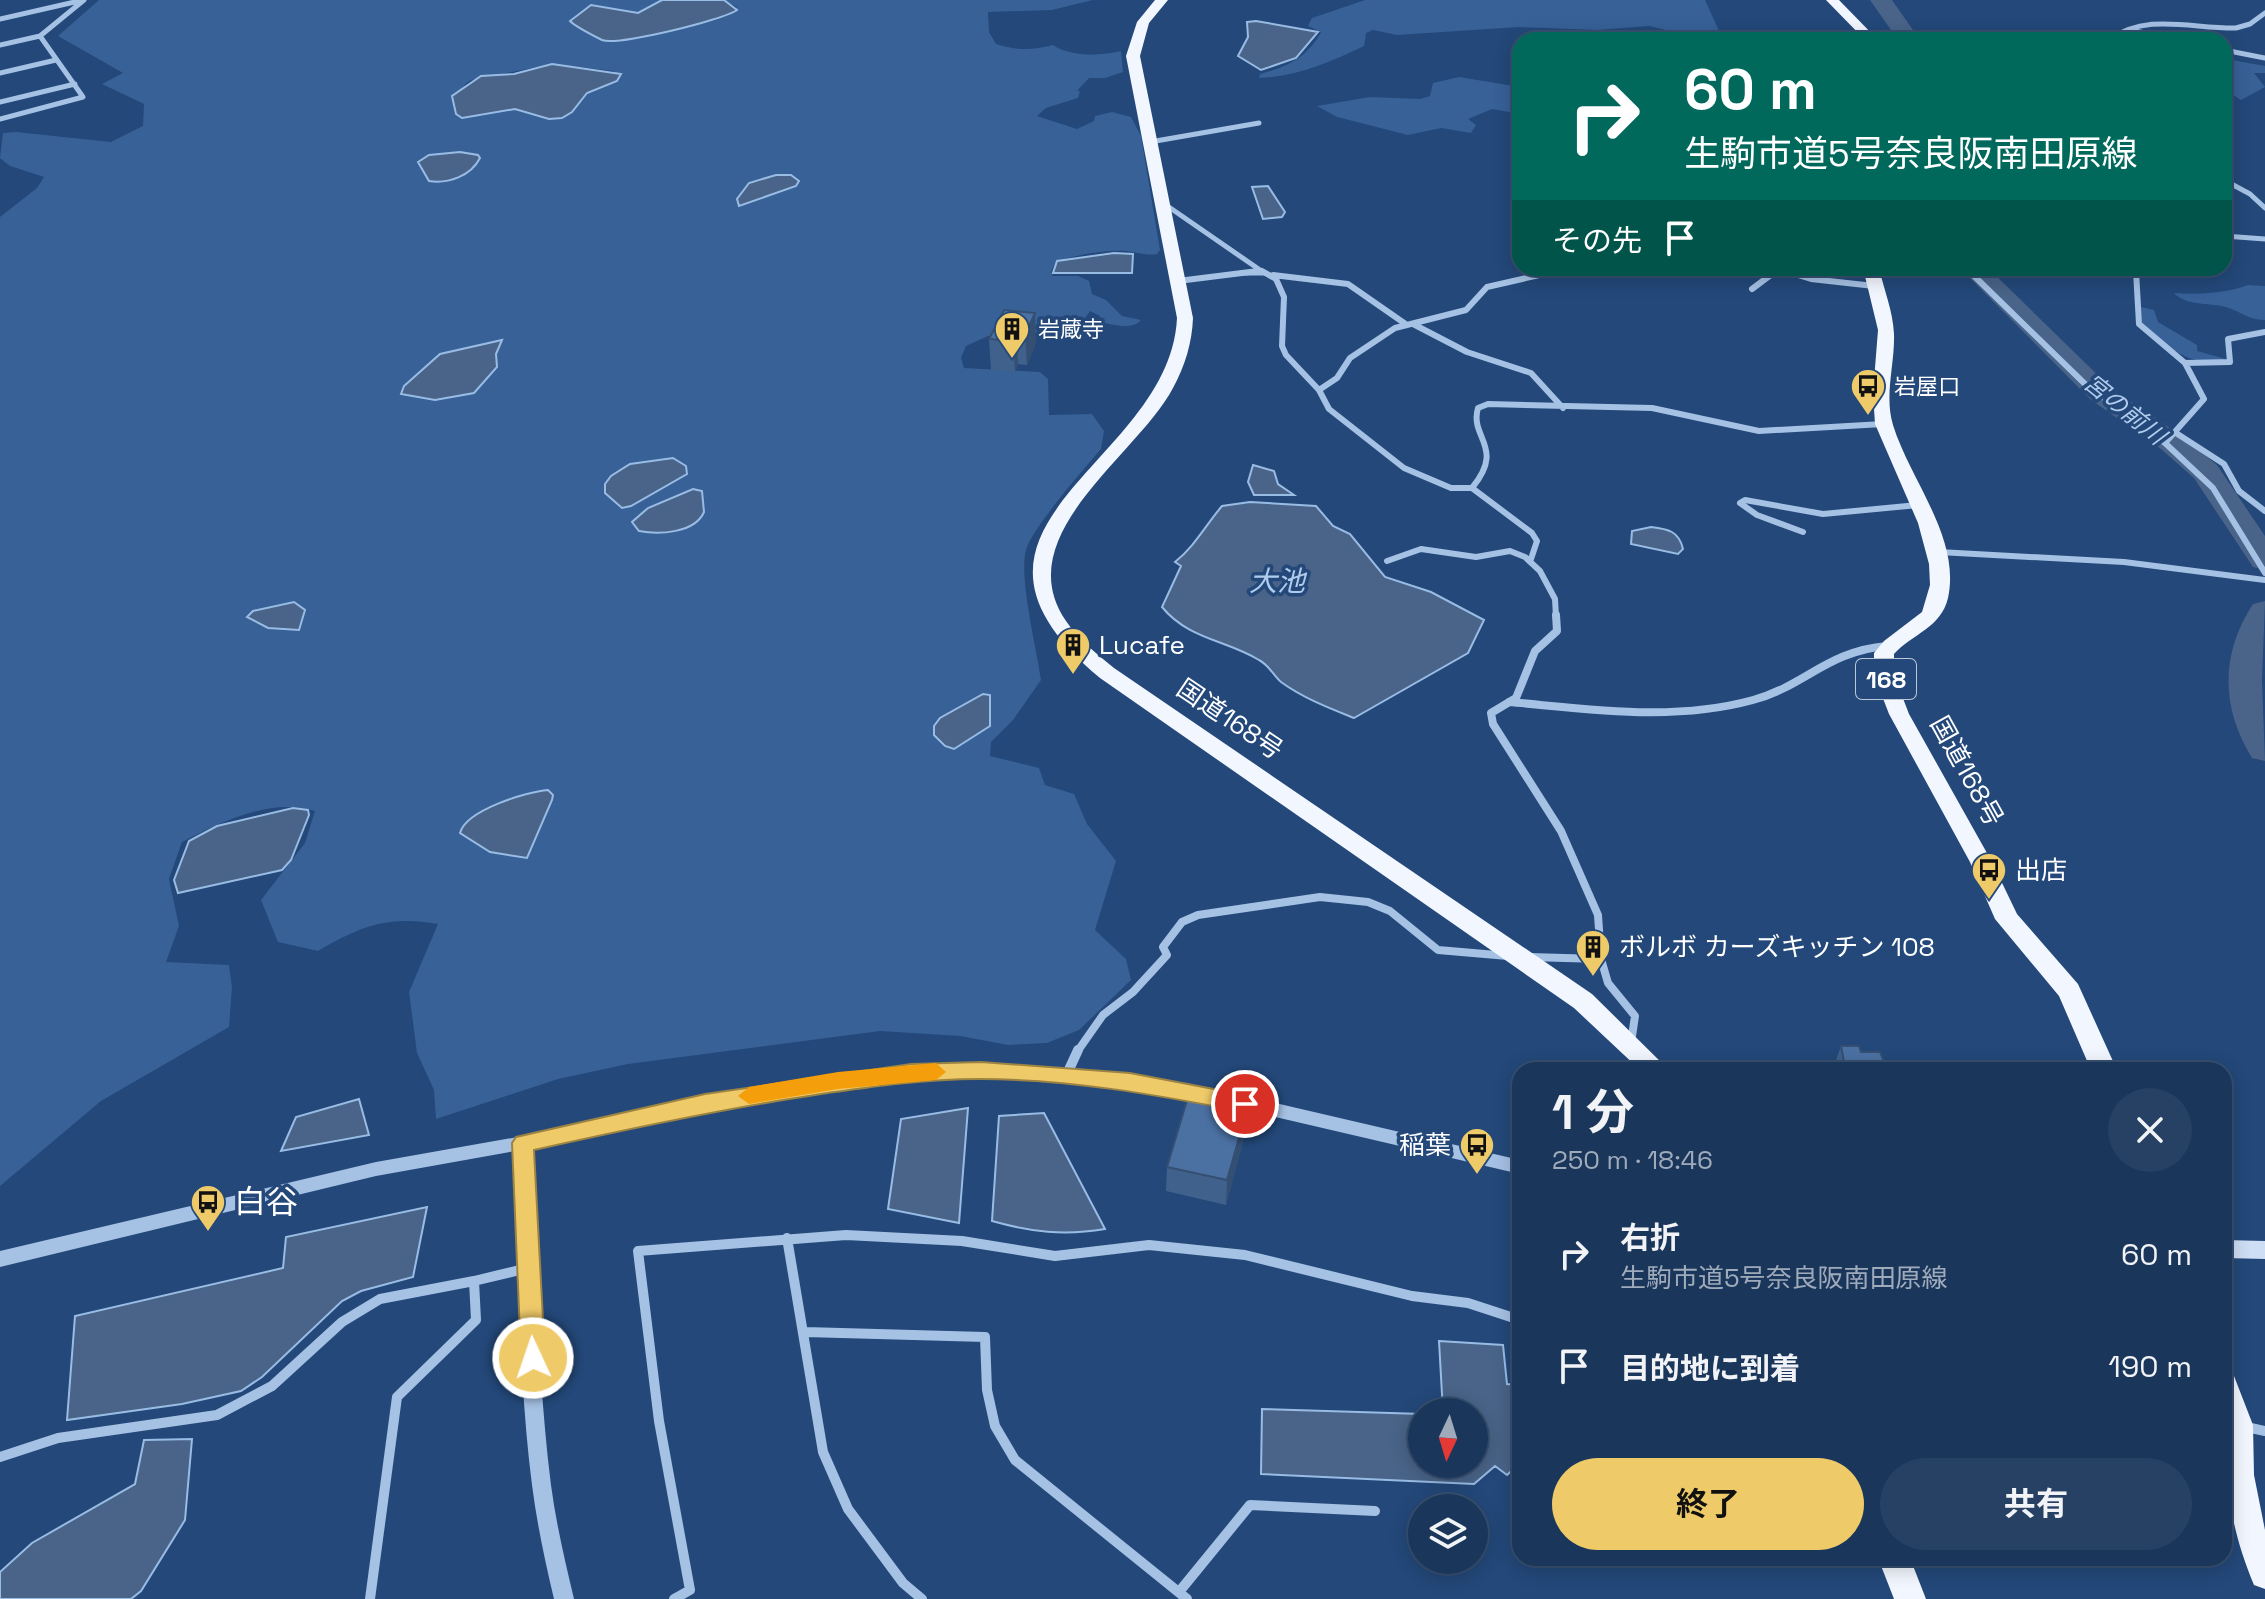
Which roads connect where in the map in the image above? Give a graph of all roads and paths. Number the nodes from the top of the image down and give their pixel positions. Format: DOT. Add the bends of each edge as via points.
graph roads {
  1 [pos="84,0"];
  2 [pos="1162,0"];
  3 [pos="1832,0"];
  4 [pos="2265,13"];
  5 [pos="0,19"];
  6 [pos="2127,30"];
  7 [pos="1864,32"];
  8 [pos="2123,32"];
  9 [pos="2137,32"];
  10 [pos="40,36"];
  11 [pos="0,45"];
  12 [pos="2232,52"];
  13 [pos="2265,58"];
  14 [pos="56,60"];
  15 [pos="0,73"];
  16 [pos="75,84"];
  17 [pos="0,102"];
  18 [pos="0,119"];
  19 [pos="1259,123"];
  20 [pos="1150,142"];
  21 [pos="2232,184"];
  22 [pos="1163,203"];
  23 [pos="2265,208"];
  24 [pos="2232,237"];
  25 [pos="2265,239"];
  26 [pos="1262,271"];
  27 [pos="1536,276"];
  28 [pos="1767,276"];
  29 [pos="1801,276"];
  30 [pos="1974,276"];
  31 [pos="2138,276"];
  32 [pos="1873,277"];
  33 [pos="1177,281"];
  34 [pos="1752,289"];
  35 [pos="1409,324"];
  36 [pos="2265,332"];
  37 [pos="2185,363"];
  38 [pos="1319,390"];
  39 [pos="1563,408"];
  40 [pos="1884,424"];
  41 [pos="2176,433"];
  42 [pos="2165,443"];
  43 [pos="1472,488"];
  44 [pos="1918,505"];
  45 [pos="2265,511"];
  46 [pos="1803,532"];
  47 [pos="1935,551"];
  48 [pos="1387,561"];
  49 [pos="1530,562"];
  50 [pos="2265,573"];
  51 [pos="2265,580"];
  52 [pos="1887,646"];
  53 [pos="1509,702"];
  54 [pos="1518,957"];
  55 [pos="1601,959"];
  56 [pos="1642,1060"];
  57 [pos="2100,1062"];
  58 [pos="1066,1076"];
  59 [pos="523,1143"];
  60 [pos="1512,1165"];
  61 [pos="787,1238"];
  62 [pos="2232,1249"];
  63 [pos="2265,1250"];
  64 [pos="0,1259"];
  65 [pos="529,1268"];
  66 [pos="474,1281"];
  67 [pos="1512,1317"];
  68 [pos="805,1332"];
  69 [pos="2236,1410"];
  70 [pos="0,1457"];
  71 [pos="1375,1511"];
  72 [pos="1897,1566"];
  73 [pos="2265,1574"];
  74 [pos="693,1595"];
  75 [pos="1183,1595"];
  76 [pos="370,1599"];
  77 [pos="564,1599"];
  78 [pos="674,1599"];
  79 [pos="922,1599"];
  80 [pos="1910,1599"];
  1 -- 5 [label="street"];
  1 -- 10 [label="street"];
  2 -- 20 [label="highway, 国道168号" via="1143,22 1133,56"];
  3 -- 7 [label="highway"];
  4 -- 6 [label="street" via="2249,25 2167,22"];
  6 -- 8 [label="street"];
  6 -- 9 [label="street"];
  10 -- 11 [label="street"];
  10 -- 14 [label="street"];
  12 -- 13 [label="street"];
  14 -- 15 [label="street"];
  14 -- 16 [label="street"];
  16 -- 17 [label="street"];
  16 -- 18 [label="street" via="82,99"];
  19 -- 20 [label="street"];
  20 -- 22 [label="highway, 国道168号"];
  21 -- 23 [label="street"];
  22 -- 26 [label="street"];
  22 -- 33 [label="highway, 国道168号"];
  24 -- 25 [label="street"];
  26 -- 33 [label="street"];
  26 -- 35 [label="street" via="1348,284"];
  26 -- 38 [label="street" via="1281,288 1286,355"];
  27 -- 35 [label="street" via="1487,287 1466,310"];
  28 -- 34 [label="street"];
  29 -- 32 [label="street"];
  30 -- 42 [label="street" via="2099,397"];
  31 -- 37 [label="street" via="2139,324"];
  32 -- 40 [label="highway, 168" via="1887,337"];
  33 -- 54 [label="highway, 国道168号" via="1184,341 1170,376 1044,545 1041,585 1053,621 1073,647 1107,673"];
  35 -- 38 [label="street" via="1350,358 1337,378"];
  35 -- 39 [label="street" via="1467,352 1531,373"];
  36 -- 37 [label="street" via="2228,339 2230,362"];
  37 -- 41 [label="street" via="2204,399"];
  38 -- 43 [label="street" via="1329,409 1404,468 1451,488"];
  39 -- 40 [label="street" via="1652,408 1759,431"];
  39 -- 43 [label="street" via="1478,408 1489,464"];
  40 -- 44 [label="highway, 168"];
  41 -- 42 [label="street"];
  41 -- 45 [label="street" via="2224,464 2239,491"];
  42 -- 50 [label="street" via="2213,488"];
  43 -- 49 [label="street" via="1532,533 1537,541"];
  44 -- 46 [label="street" via="1823,514 1740,503"];
  44 -- 47 [label="highway, 168"];
  47 -- 51 [label="street" via="2140,564"];
  47 -- 52 [label="highway, 168" via="1940,571 1936,608 1925,623"];
  48 -- 49 [label="street" via="1421,549 1476,557 1510,551"];
  49 -- 53 [label="street" via="1555,599 1557,631 1535,651 1516,698"];
  52 -- 53 [label="street" via="1837,654 1782,691 1714,709 1650,711"];
  52 -- 57 [label="highway, 国道168号 / 168" via="1882,660 1899,714 2007,919 2069,991"];
  53 -- 55 [label="street" via="1491,713 1493,724 1561,831 1598,915"];
  54 -- 55 [label="street"];
  54 -- 56 [label="highway, 国道168号" via="1583,1001"];
  54 -- 58 [label="street" via="1438,950 1390,912 1327,897 1198,915 1182,922 1163,947 1167,955 1103,1015 1082,1041"];
  55 -- 56 [label="street" via="1608,983 1635,1016"];
  58 -- 59 [label="street" via="981,1070 838,1081 705,1103"];
  58 -- 60 [label="street" via="1215,1096"];
  59 -- 64 [label="street" via="376,1169"];
  59 -- 65 [label="street"];
  61 -- 67 [label="street" via="846,1235 962,1241 1055,1256 1149,1245 1245,1255"];
  61 -- 68 [label="street"];
  61 -- 74 [label="street" via="638,1251 669,1496"];
  62 -- 63 [label="main road"];
  65 -- 66 [label="street"];
  65 -- 77 [label="street" via="547,1536"];
  66 -- 70 [label="street" via="380,1299 342,1322 272,1386 217,1415 58,1438"];
  66 -- 76 [label="street" via="476,1320 397,1397"];
  68 -- 75 [label="street" via="985,1337 995,1426 1015,1460"];
  68 -- 79 [label="street" via="823,1452 848,1509 903,1583"];
  69 -- 73 [label="highway" via="2247,1523"];
  71 -- 75 [label="street" via="1250,1505"];
  72 -- 80 [label="highway"];
  74 -- 78 [label="street"];
}
